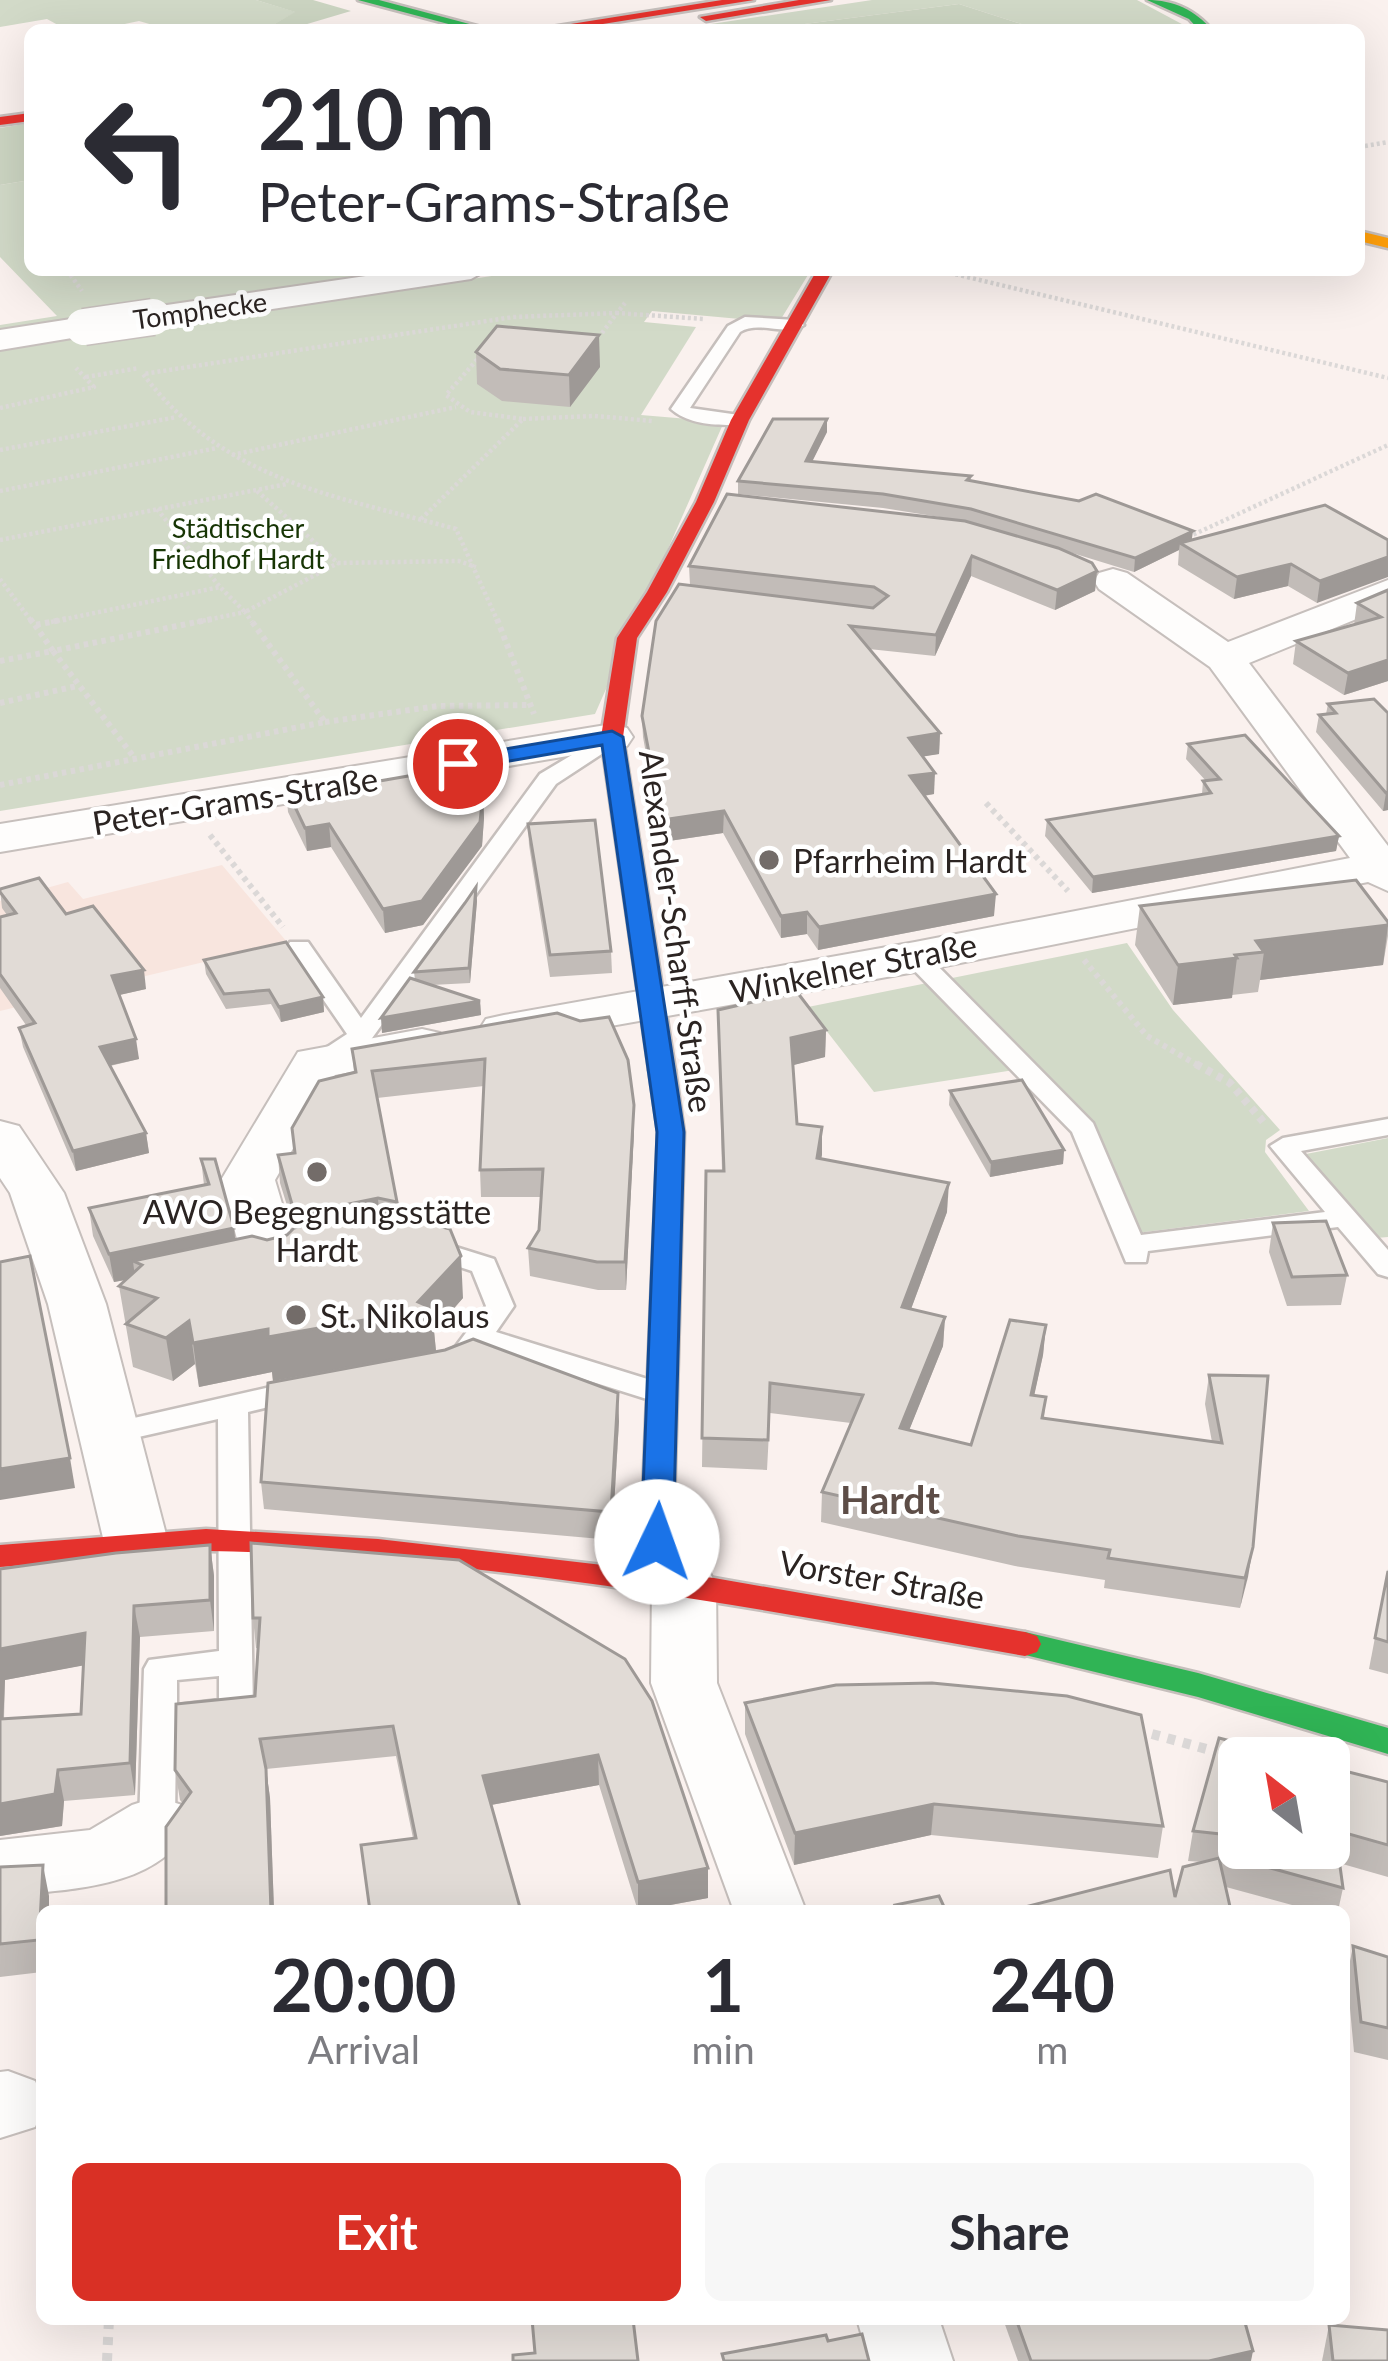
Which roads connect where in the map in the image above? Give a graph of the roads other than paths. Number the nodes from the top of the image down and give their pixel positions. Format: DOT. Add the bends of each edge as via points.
graph roads {
  1 [pos="364,0"];
  2 [pos="748,0"];
  3 [pos="825,0"];
  4 [pos="856,0"];
  5 [pos="1153,0"];
  6 [pos="693,19"];
  7 [pos="461,24"];
  8 [pos="581,24"];
  9 [pos="660,24"];
  10 [pos="1200,24"];
  11 [pos="430,276"];
  12 [pos="822,276"];
  13 [pos="796,325"];
  14 [pos="0,340"];
  15 [pos="737,426"];
  16 [pos="1108,579"];
  17 [pos="1388,592"];
  18 [pos="1224,658"];
  19 [pos="612,737"];
  20 [pos="0,838"];
  21 [pos="1385,869"];
  22 [pos="299,947"];
  23 [pos="914,957"];
  24 [pos="652,1005"];
  25 [pos="338,1049"];
  26 [pos="1388,1127"];
  27 [pos="0,1137"];
  28 [pos="1345,1218"];
  29 [pos="397,1242"];
  30 [pos="271,1261"];
  31 [pos="1388,1268"];
  32 [pos="477,1336"];
  33 [pos="422,1367"];
  34 [pos="328,1385"];
  35 [pos="664,1395"];
  36 [pos="233,1403"];
  37 [pos="112,1433"];
  38 [pos="237,1540"];
  39 [pos="136,1542"];
  40 [pos="0,1556"];
  41 [pos="664,1581"];
  42 [pos="236,1661"];
  43 [pos="160,1718"];
  44 [pos="1388,1741"];
  45 [pos="158,1824"];
  46 [pos="0,1868"];
  47 [pos="768,1905"];
  48 [pos="900,2325"];
  49 [pos="910,2361"];
  1 -- 7 [label="main road"];
  2 -- 8 [label="main road"];
  3 -- 6 [label="main road"];
  4 -- 6 [label="main road"];
  5 -- 10 [label="main road"];
  6 -- 9 [label="main road"];
  11 -- 14 [label="street, Tomphecke, bridge"];
  12 -- 13 [label="main road, Alexander-Scharff-Straße"];
  13 -- 15 [label="main road, Alexander-Scharff-Straße"];
  13 -- 15 [label="lane" via="745,322 734,329 680,409"];
  15 -- 19 [label="main road, Alexander-Scharff-Straße" via="716,503 668,593 627,638"];
  16 -- 18 [label="street"];
  17 -- 18 [label="street"];
  18 -- 21 [label="street"];
  19 -- 20 [label="street, Peter-Grams-Straße"];
  19 -- 24 [label="main road, Alexander-Scharff-Straße"];
  19 -- 25 [label="lane" via="548,779"];
  21 -- 23 [label="street, Winkelner Straße"];
  22 -- 25 [label="lane"];
  23 -- 24 [label="street, Winkelner Straße"];
  23 -- 28 [label="lane" via="1084,1129 1133,1251"];
  24 -- 25 [label="street, Winkelner Straße"];
  24 -- 35 [label="main road, Alexander-Scharff-Straße" via="671,1132"];
  25 -- 30 [label="street" via="248,1180"];
  26 -- 28 [label="lane" via="1283,1146"];
  27 -- 37 [label="street" via="37,1193 88,1302"];
  28 -- 31 [label="lane"];
  29 -- 32 [label="lane" via="484,1265 500,1306"];
  32 -- 33 [label="lane" via="466,1353"];
  32 -- 35 [label="lane"];
  34 -- 36 [label="lane"];
  35 -- 41 [label="main road, Alexander-Scharff-Straße" via="657,1542"];
  36 -- 37 [label="lane"];
  36 -- 38 [label="lane"];
  37 -- 39 [label="street"];
  38 -- 39 [label="main road, Vorster Straße"];
  38 -- 41 [label="main road, Vorster Straße"];
  38 -- 42 [label="lane"];
  39 -- 40 [label="main road, Vorster Straße"];
  41 -- 44 [label="main road, Vorster Straße" via="901,1616 1139,1666"];
  41 -- 47 [label="street" via="684,1683"];
  42 -- 43 [label="lane" via="161,1669"];
  42 -- 43 [label="lane" via="236,1711"];
  43 -- 45 [label="lane"];
  45 -- 46 [label="street" via="104,1857"];
  48 -- 49 [label="street"];
}
